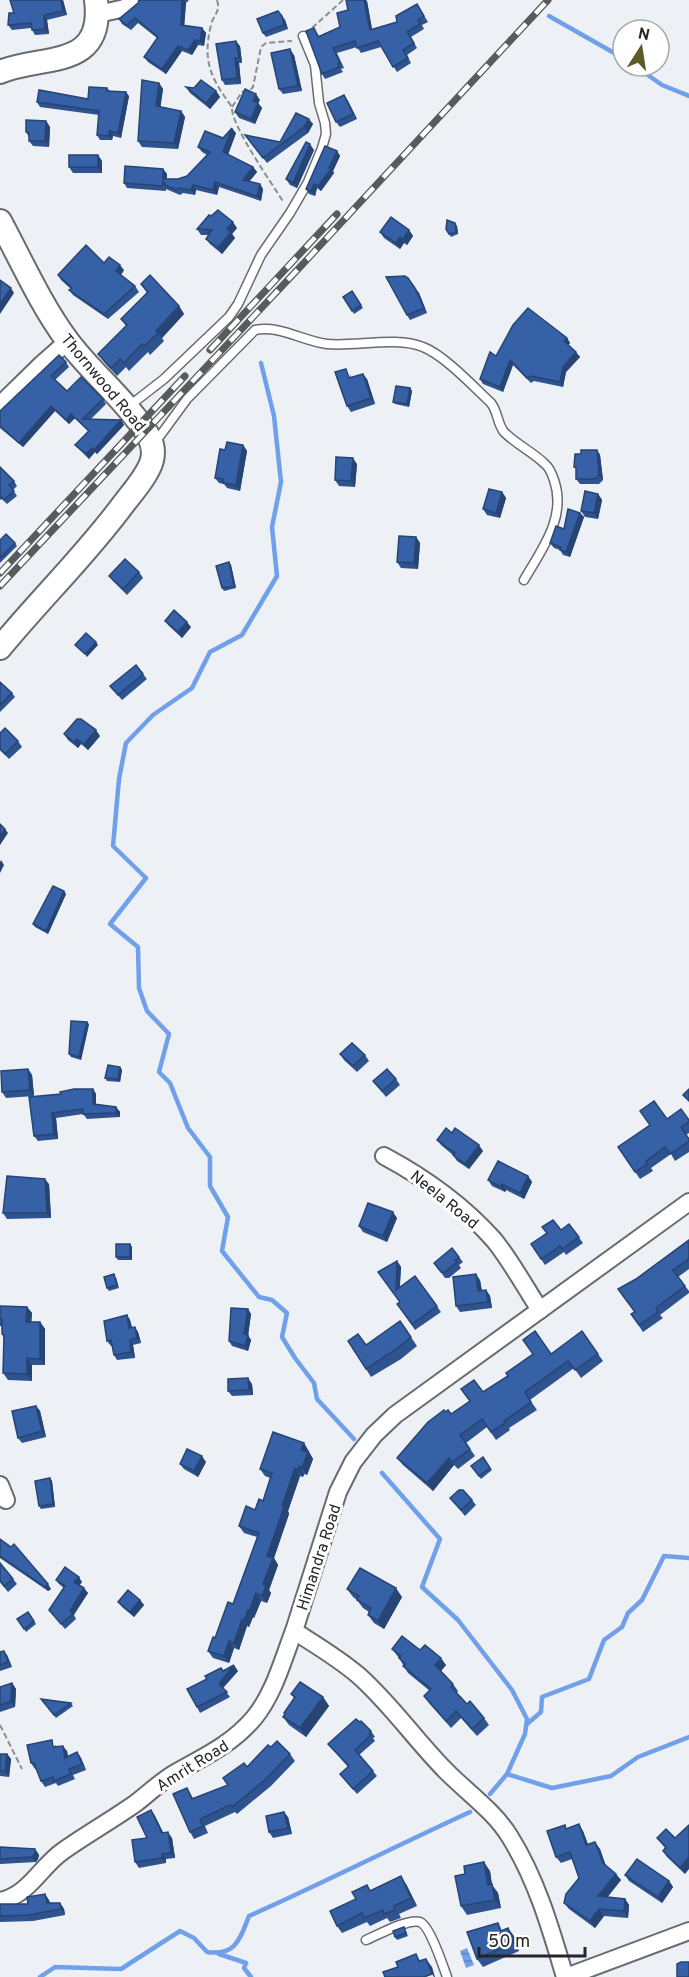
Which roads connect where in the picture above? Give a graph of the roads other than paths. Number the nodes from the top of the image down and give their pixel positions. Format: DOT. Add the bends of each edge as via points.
graph roads {
  1 [pos="134,0"];
  2 [pos="97,7"];
  3 [pos="303,36"];
  4 [pos="0,72"];
  5 [pos="0,221"];
  6 [pos="68,341"];
  7 [pos="0,405"];
  8 [pos="127,407"];
  9 [pos="152,446"];
  10 [pos="524,580"];
  11 [pos="0,648"];
  12 [pos="384,1156"];
  13 [pos="689,1202"];
  14 [pos="540,1310"];
  15 [pos="294,1630"];
  16 [pos="0,1901"];
  17 [pos="689,1931"];
  18 [pos="366,1940"];
  19 [pos="447,1977"];
  20 [pos="566,1977"];
  1 -- 2 [label="street" via="125,8"];
  2 -- 4 [label="street" via="92,36 75,53"];
  3 -- 8 [label="lane" via="315,65 326,134 308,182 261,255 229,317 165,379"];
  5 -- 6 [label="street, Thornwood Road"];
  6 -- 7 [label="street"];
  6 -- 8 [label="street, Thornwood Road"];
  8 -- 9 [label="street, Thornwood Road" via="146,431"];
  9 -- 10 [label="lane" via="188,399 255,330 282,331 328,344 379,342 424,347 491,403 504,432 552,472 559,505 551,533"];
  9 -- 11 [label="street, Thornwood Road" via="152,462 122,507"];
  12 -- 14 [label="street, Neela Road" via="470,1215 495,1242"];
  13 -- 14 [label="street, Himandra Road"];
  14 -- 15 [label="street, Himandra Road" via="395,1415 353,1462 338,1492"];
  15 -- 16 [label="street, Amrit Road" via="256,1716 226,1745 171,1776 57,1855 21,1893"];
  15 -- 20 [label="street, Himandra Road" via="359,1676 509,1835 527,1868"];
  17 -- 20 [label="street"];
  18 -- 19 [label="lane" via="413,1921 420,1922 428,1930"];
}
